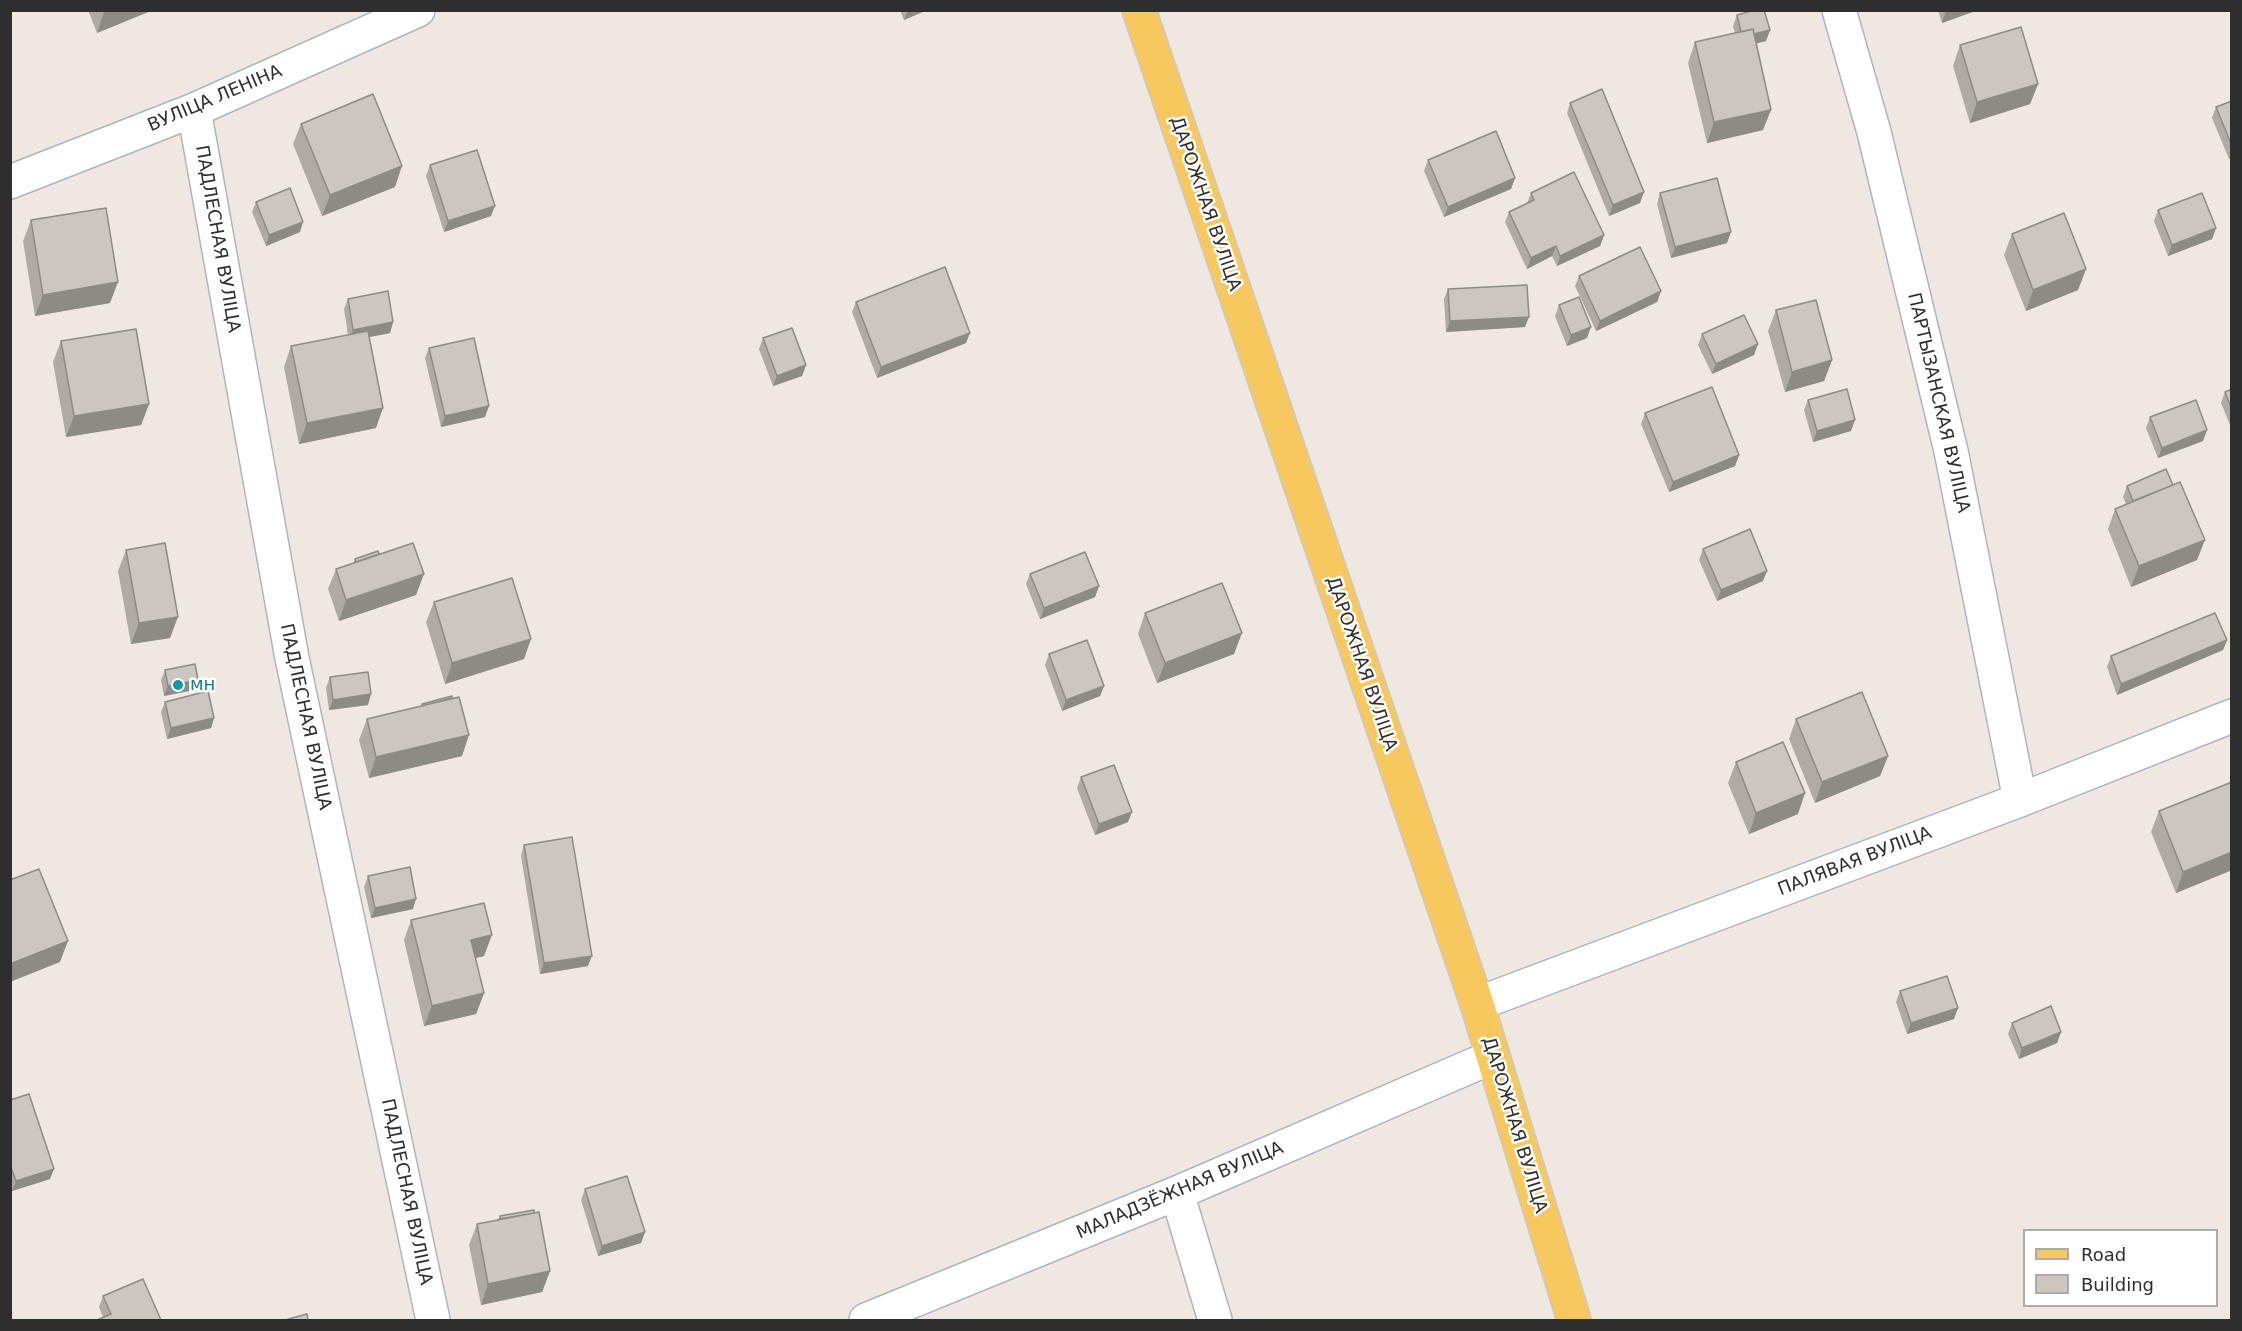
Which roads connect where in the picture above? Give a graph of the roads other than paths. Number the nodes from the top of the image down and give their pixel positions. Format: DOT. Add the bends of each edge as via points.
graph roads {
  1 [pos="418,10"];
  2 [pos="1139,10"];
  3 [pos="1839,10"];
  4 [pos="194,110"];
  5 [pos="10,182"];
  6 [pos="2232,716"];
  7 [pos="2020,800"];
  8 [pos="1478,1004"];
  9 [pos="1492,1057"];
  10 [pos="1177,1193"];
  11 [pos="433,1320"];
  12 [pos="866,1320"];
  13 [pos="1215,1320"];
  14 [pos="1574,1320"];
  1 -- 4 [label="street, ВУЛІЦА ЛЕНІНА"];
  2 -- 8 [label="main road, ДАРОЖНАЯ ВУЛІЦА"];
  3 -- 7 [label="street, ПАРТЫЗАНСКАЯ ВУЛІЦА" via="1874,132 1951,451"];
  4 -- 5 [label="street, ВУЛІЦА ЛЕНІНА"];
  4 -- 11 [label="street, ПАДЛЕСНАЯ ВУЛІЦА" via="292,658"];
  6 -- 7 [label="street, ПАЛЯВАЯ ВУЛІЦА"];
  7 -- 8 [label="street, ПАЛЯВАЯ ВУЛІЦА"];
  8 -- 9 [label="main road, ДАРОЖНАЯ ВУЛІЦА"];
  9 -- 10 [label="street, МАЛАДЗЁЖНАЯ ВУЛІЦА"];
  9 -- 14 [label="main road, ДАРОЖНАЯ ВУЛІЦА"];
  10 -- 12 [label="street, МАЛАДЗЁЖНАЯ ВУЛІЦА"];
  10 -- 13 [label="street"];
}
